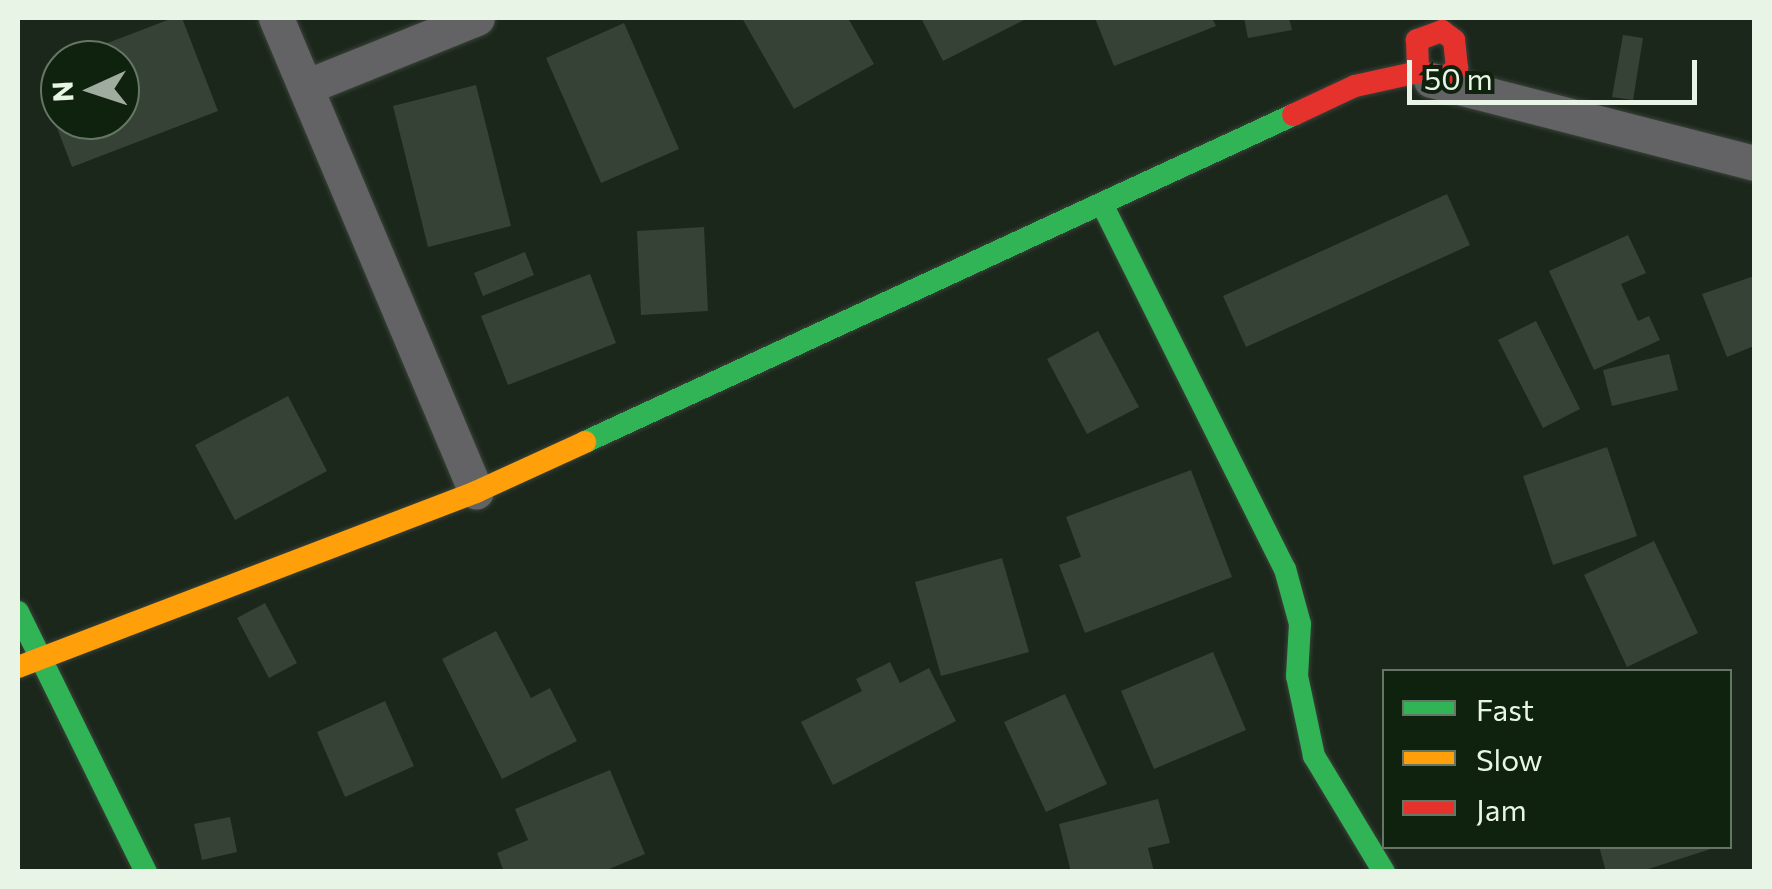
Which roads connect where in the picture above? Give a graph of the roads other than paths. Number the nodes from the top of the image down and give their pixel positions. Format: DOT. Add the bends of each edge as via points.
graph roads {
  1 [pos="276,18"];
  2 [pos="477,18"];
  3 [pos="1449,34"];
  4 [pos="1420,68"];
  5 [pos="308,86"];
  6 [pos="1354,86"];
  7 [pos="1536,106"];
  8 [pos="1754,163"];
  9 [pos="1104,208"];
  10 [pos="476,492"];
  11 [pos="18,612"];
  12 [pos="28,665"];
  13 [pos="146,872"];
  14 [pos="1384,872"];
  1 -- 5 [label="street"];
  2 -- 5 [label="street"];
  3 -- 4 [label="street" via="1428,32"];
  3 -- 4 [label="street" via="1446,78"];
  3 -- 7 [label="street"];
  4 -- 6 [label="street"];
  4 -- 7 [label="street"];
  5 -- 10 [label="street"];
  6 -- 9 [label="street"];
  7 -- 8 [label="street"];
  9 -- 10 [label="street"];
  9 -- 14 [label="street" via="1285,569 1300,624 1297,676 1308,738"];
  10 -- 12 [label="street"];
  11 -- 12 [label="street"];
  12 -- 13 [label="street"];
}
